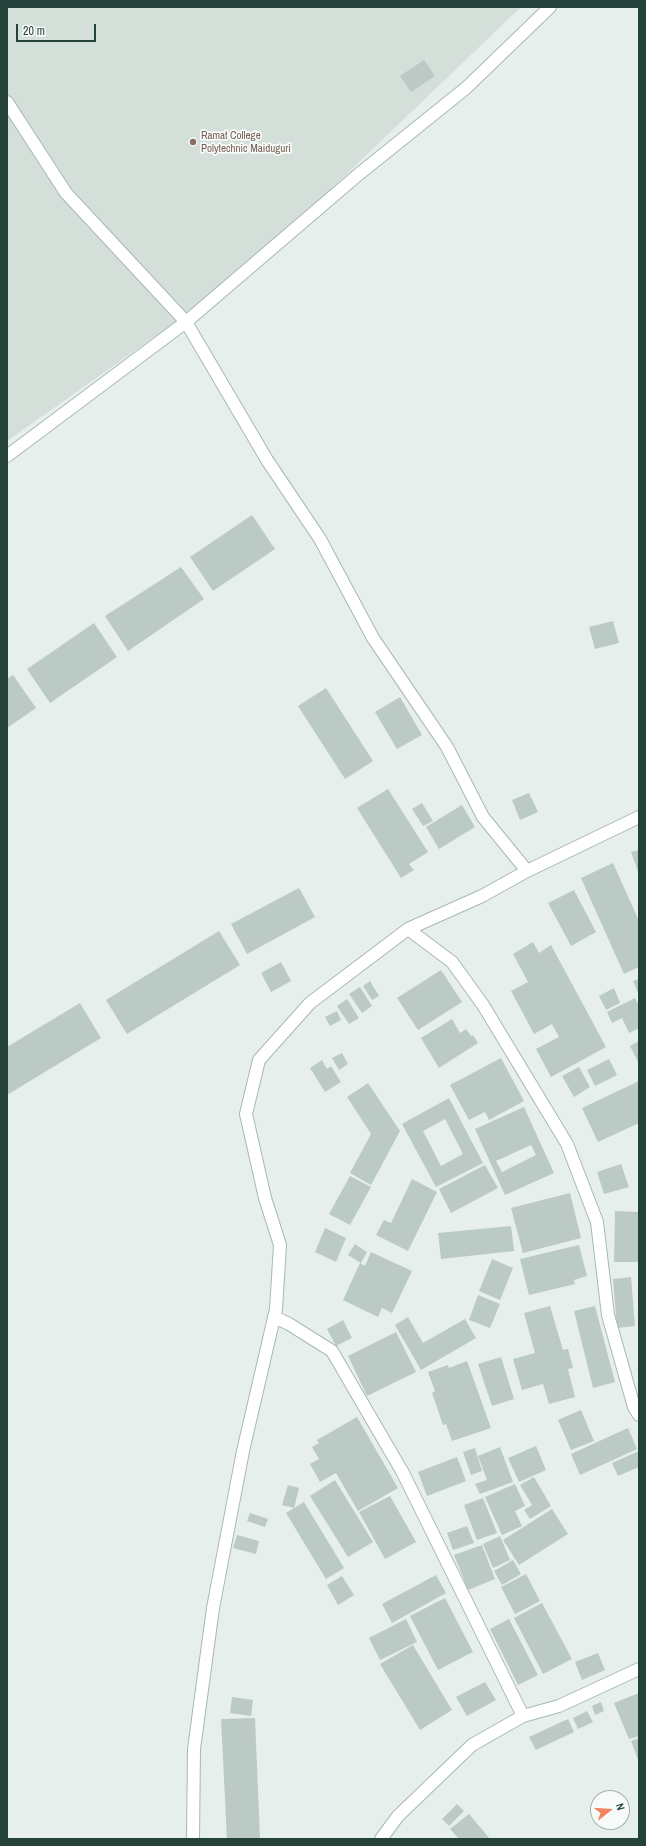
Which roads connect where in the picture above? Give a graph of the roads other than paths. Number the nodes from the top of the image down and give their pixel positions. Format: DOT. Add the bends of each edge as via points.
graph roads {
  1 [pos="550,7"];
  2 [pos="7,102"];
  3 [pos="186,322"];
  4 [pos="7,456"];
  5 [pos="639,817"];
  6 [pos="527,871"];
  7 [pos="408,929"];
  8 [pos="274,1317"];
  9 [pos="639,1415"];
  10 [pos="639,1669"];
  11 [pos="524,1716"];
  12 [pos="193,1839"];
  13 [pos="381,1839"];
  1 -- 3 [label="street" via="466,88 358,174"];
  2 -- 3 [label="street" via="66,193"];
  3 -- 4 [label="street"];
  3 -- 6 [label="street" via="267,460 320,539 373,638 447,747 483,817"];
  5 -- 6 [label="street"];
  6 -- 7 [label="street" via="482,896"];
  7 -- 8 [label="street" via="310,1003 259,1060 246,1114 265,1198 280,1245"];
  7 -- 9 [label="street" via="452,962 483,1005 568,1144 597,1222 608,1315 634,1407"];
  8 -- 11 [label="street" via="332,1351 403,1473"];
  8 -- 12 [label="street" via="213,1608 194,1749"];
  10 -- 11 [label="street" via="558,1706"];
  11 -- 13 [label="street" via="472,1745 398,1816"];
}
